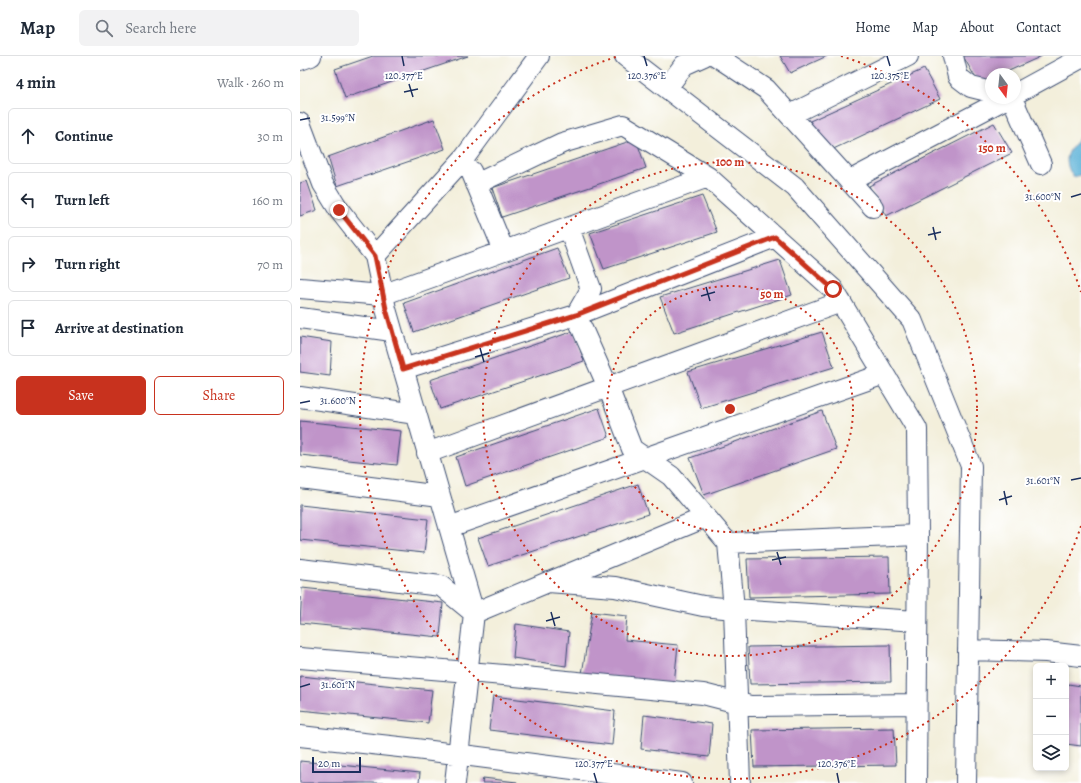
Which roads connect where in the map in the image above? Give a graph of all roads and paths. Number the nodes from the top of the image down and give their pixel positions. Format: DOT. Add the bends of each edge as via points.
graph roads {
  1 [pos="311,56"];
  2 [pos="539,56"];
  3 [pos="625,56"];
  4 [pos="704,56"];
  5 [pos="716,56"];
  6 [pos="908,56"];
  7 [pos="953,56"];
  8 [pos="1081,58"];
  9 [pos="300,60"];
  10 [pos="666,88"];
  11 [pos="985,90"];
  12 [pos="1021,91"];
  13 [pos="996,104"];
  14 [pos="1015,104"];
  15 [pos="790,116"];
  16 [pos="300,123"];
  17 [pos="465,157"];
  18 [pos="1041,164"];
  19 [pos="708,177"];
  20 [pos="849,181"];
  21 [pos="476,184"];
  22 [pos="873,207"];
  23 [pos="569,228"];
  24 [pos="775,237"];
  25 [pos="504,251"];
  26 [pos="375,256"];
  27 [pos="300,288"];
  28 [pos="382,295"];
  29 [pos="841,302"];
  30 [pos="576,315"];
  31 [pos="300,318"];
  32 [pos="392,331"];
  33 [pos="403,369"];
  34 [pos="884,374"];
  35 [pos="608,387"];
  36 [pos="300,397"];
  37 [pos="416,414"];
  38 [pos="427,453"];
  39 [pos="645,458"];
  40 [pos="300,478"];
  41 [pos="440,496"];
  42 [pos="706,517"];
  43 [pos="449,527"];
  44 [pos="918,535"];
  45 [pos="728,543"];
  46 [pos="300,569"];
  47 [pos="548,582"];
  48 [pos="734,609"];
  49 [pos="474,613"];
  50 [pos="917,621"];
  51 [pos="968,650"];
  52 [pos="1081,656"];
  53 [pos="300,658"];
  54 [pos="467,671"];
  55 [pos="737,703"];
  56 [pos="916,704"];
  57 [pos="300,736"];
  58 [pos="458,754"];
  59 [pos="455,783"];
  60 [pos="682,783"];
  61 [pos="740,783"];
  62 [pos="916,783"];
  63 [pos="966,783"];
  1 -- 9 [label="street"];
  2 -- 17 [label="street"];
  3 -- 10 [label="street"];
  4 -- 10 [label="street" via="684,65"];
  5 -- 15 [label="street" via="766,89"];
  6 -- 15 [label="street"];
  7 -- 11 [label="street" via="958,77 971,87"];
  8 -- 12 [label="street"];
  10 -- 51 [label="street" via="796,187 912,320 971,466"];
  13 -- 20 [label="street"];
  14 -- 18 [label="street"];
  15 -- 20 [label="street"];
  16 -- 26 [label="street" via="323,184 339,210"];
  17 -- 21 [label="street"];
  17 -- 26 [label="street"];
  19 -- 21 [label="street" via="623,125 562,144"];
  19 -- 23 [label="street"];
  19 -- 24 [label="street"];
  20 -- 22 [label="street"];
  21 -- 25 [label="street"];
  23 -- 25 [label="street"];
  23 -- 30 [label="street" via="591,289"];
  24 -- 29 [label="street" via="833,289"];
  24 -- 30 [label="street"];
  25 -- 28 [label="street"];
  26 -- 28 [label="street"];
  27 -- 28 [label="street"];
  28 -- 32 [label="street"];
  29 -- 34 [label="street"];
  29 -- 35 [label="street"];
  30 -- 33 [label="street"];
  30 -- 35 [label="street"];
  31 -- 32 [label="street"];
  32 -- 33 [label="street"];
  33 -- 37 [label="street"];
  34 -- 39 [label="street"];
  34 -- 44 [label="street" via="917,429"];
  35 -- 38 [label="street"];
  35 -- 39 [label="street" via="632,449"];
  36 -- 37 [label="street"];
  37 -- 38 [label="street"];
  38 -- 41 [label="street"];
  39 -- 42 [label="street" via="671,476"];
  39 -- 43 [label="street"];
  40 -- 41 [label="street"];
  41 -- 43 [label="street"];
  42 -- 45 [label="street"];
  42 -- 47 [label="street"];
  43 -- 49 [label="street"];
  44 -- 45 [label="street"];
  44 -- 50 [label="street"];
  45 -- 48 [label="street"];
  46 -- 49 [label="street" via="441,586"];
  47 -- 48 [label="street" via="615,587 703,606"];
  47 -- 49 [label="street"];
  48 -- 50 [label="street"];
  48 -- 55 [label="street"];
  49 -- 54 [label="street"];
  50 -- 56 [label="street"];
  51 -- 52 [label="street" via="1046,652"];
  51 -- 63 [label="street"];
  53 -- 54 [label="street"];
  54 -- 55 [label="street" via="702,694"];
  54 -- 58 [label="street"];
  55 -- 56 [label="street" via="750,706"];
  55 -- 61 [label="street"];
  56 -- 62 [label="street"];
  57 -- 58 [label="street"];
  58 -- 59 [label="street"];
  58 -- 60 [label="street"];
}
